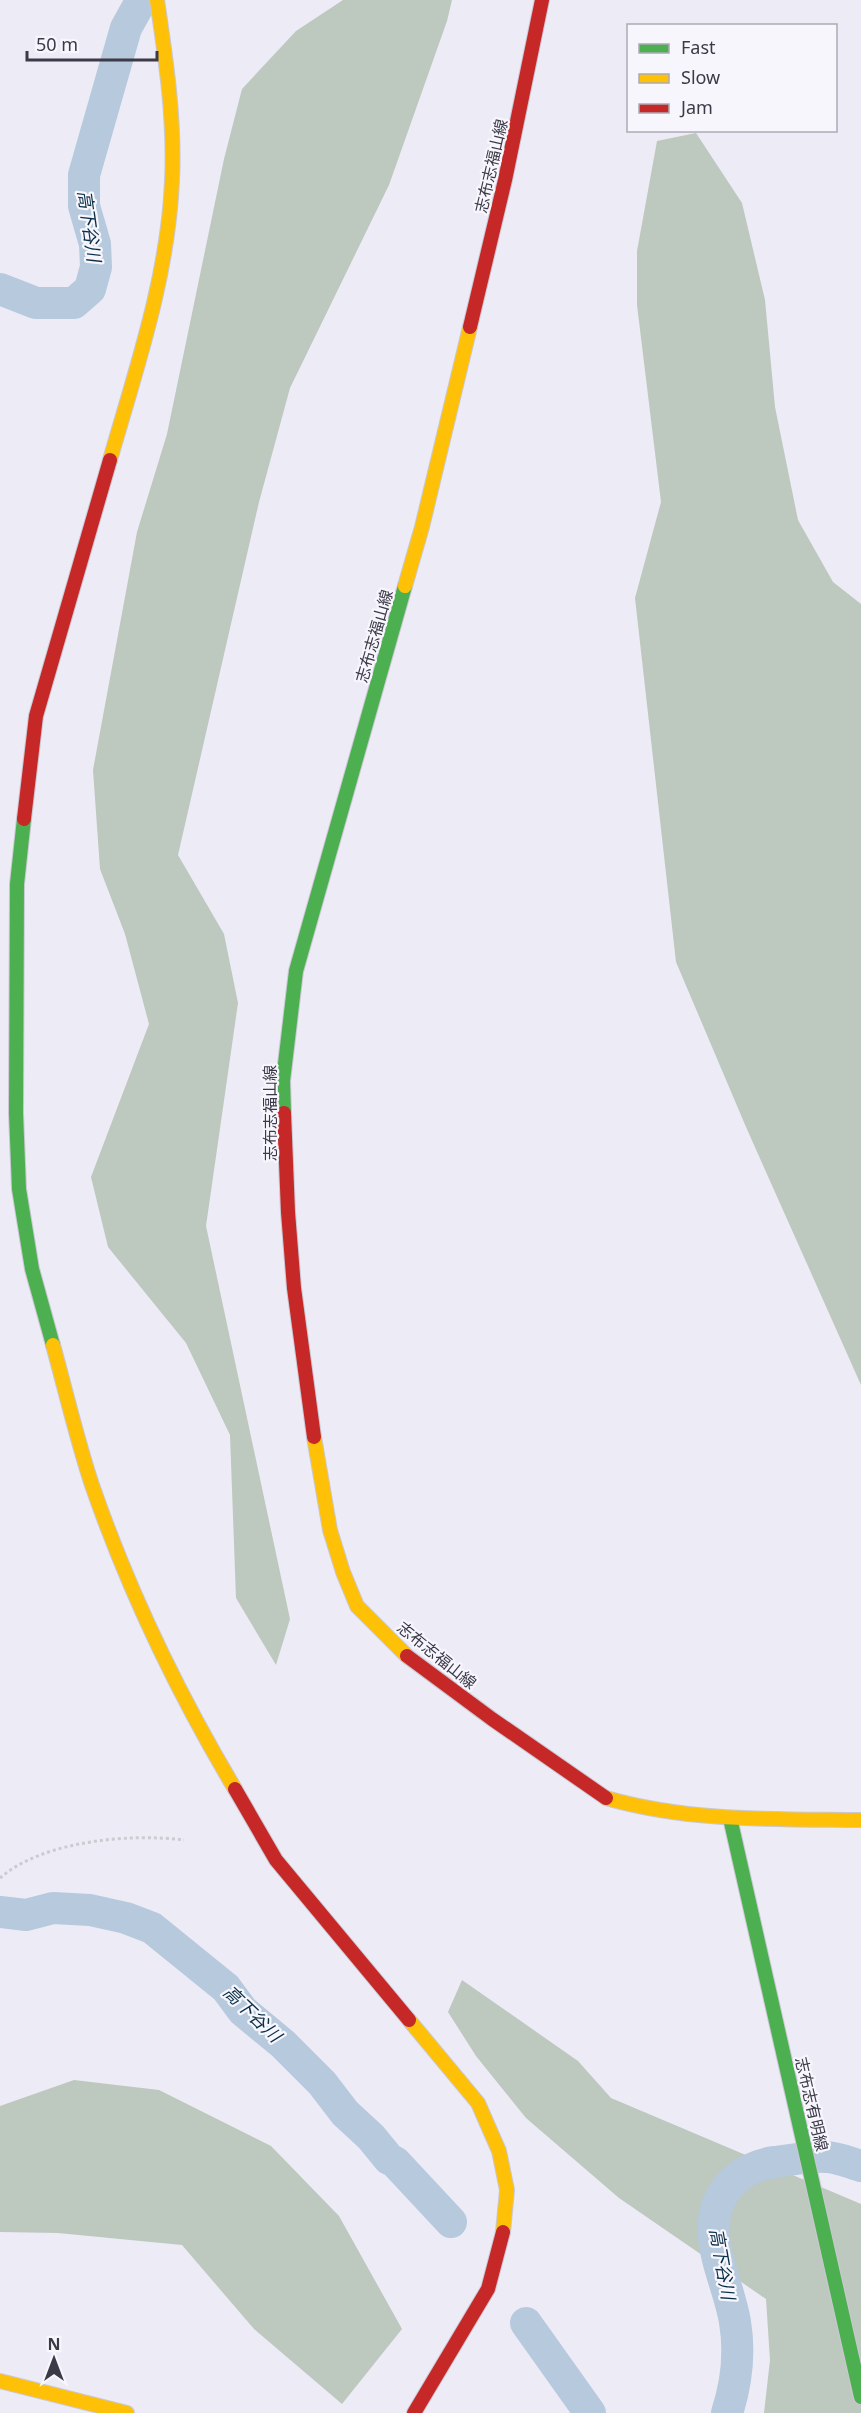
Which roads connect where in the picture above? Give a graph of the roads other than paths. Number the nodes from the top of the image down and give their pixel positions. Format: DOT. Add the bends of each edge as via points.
graph roads {
  1 [pos="157,0"];
  2 [pos="542,0"];
  3 [pos="730,1818"];
  4 [pos="855,1820"];
  5 [pos="0,2381"];
  6 [pos="861,2397"];
  7 [pos="127,2413"];
  8 [pos="414,2413"];
  1 -- 8 [label="main road" via="171,109 172,182 164,251 152,314 36,716 25,809 17,884 16,1113 20,1189 32,1269 92,1485 148,1625 214,1754 276,1860 478,2103 499,2151 507,2190 504,2229 488,2289"];
  2 -- 3 [label="main road, 志布志福山線" via="505,180 422,526 296,971 283,1081 294,1288 330,1530 357,1606 404,1653 607,1798 666,1812"];
  3 -- 4 [label="main road, 志布志福山線"];
  3 -- 6 [label="main road, 志布志有明線"];
  5 -- 7 [label="main road"];
}
